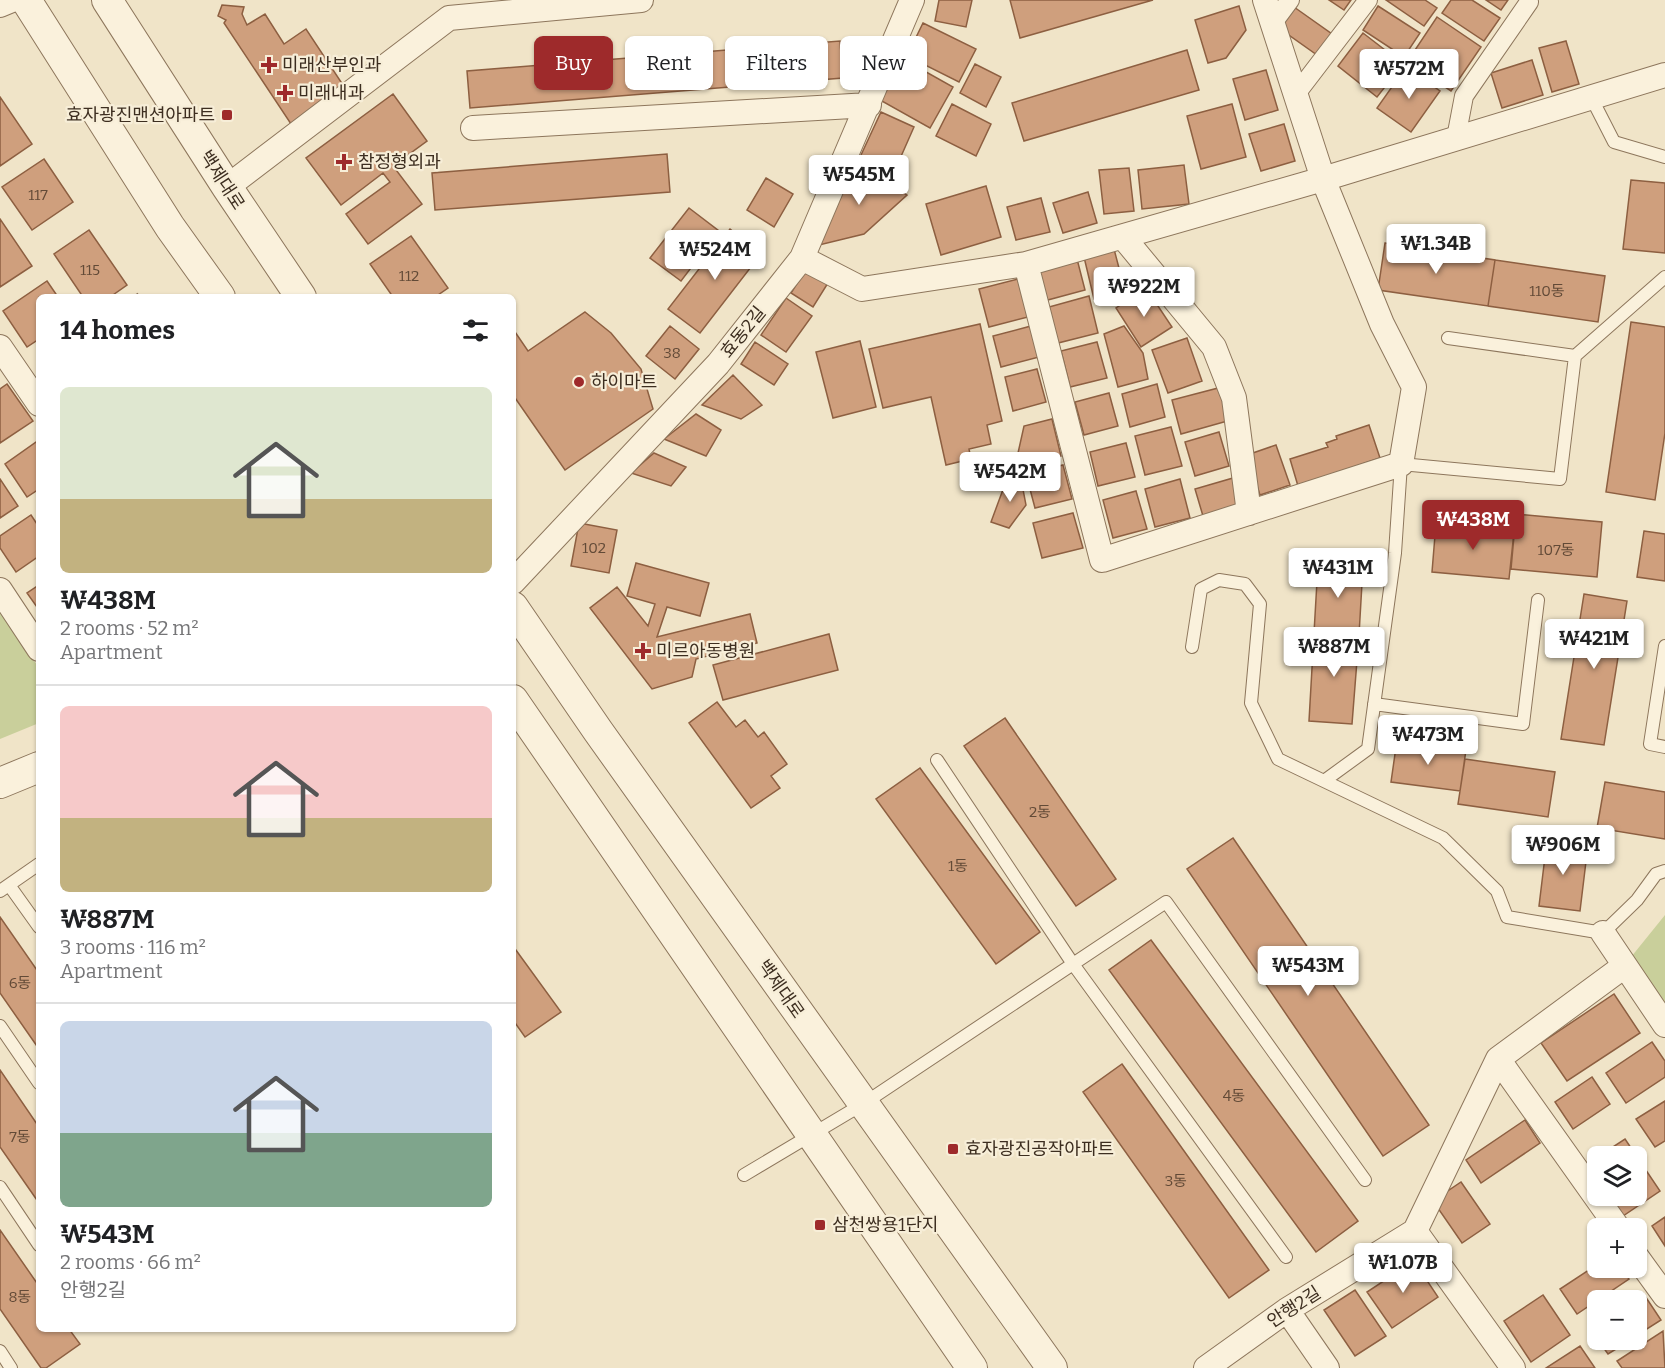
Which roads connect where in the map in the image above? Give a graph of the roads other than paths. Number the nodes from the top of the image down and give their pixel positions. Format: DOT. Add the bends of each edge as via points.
graph roads {
  1 [pos="12,0"];
  2 [pos="26,0"];
  3 [pos="641,0"];
  4 [pos="912,0"];
  5 [pos="1265,0"];
  6 [pos="1290,0"];
  7 [pos="1368,0"];
  8 [pos="1529,2"];
  9 [pos="116,3"];
  10 [pos="0,5"];
  11 [pos="446,9"];
  12 [pos="1273,23"];
  13 [pos="1665,75"];
  14 [pos="1296,94"];
  15 [pos="1591,98"];
  16 [pos="869,105"];
  17 [pos="473,128"];
  18 [pos="1456,138"];
  19 [pos="1665,158"];
  20 [pos="1323,178"];
  21 [pos="227,187"];
  22 [pos="1123,237"];
  23 [pos="802,258"];
  24 [pos="1026,264"];
  25 [pos="1665,277"];
  26 [pos="218,294"];
  27 [pos="300,294"];
  28 [pos="1448,338"];
  29 [pos="0,347"];
  30 [pos="1575,356"];
  31 [pos="36,400"];
  32 [pos="1401,464"];
  33 [pos="1249,513"];
  34 [pos="516,579"];
  35 [pos="0,590"];
  36 [pos="1538,600"];
  37 [pos="516,611"];
  38 [pos="36,644"];
  39 [pos="1665,646"];
  40 [pos="1192,647"];
  41 [pos="516,704"];
  42 [pos="1374,704"];
  43 [pos="1665,747"];
  44 [pos="937,760"];
  45 [pos="36,768"];
  46 [pos="1324,781"];
  47 [pos="0,783"];
  48 [pos="36,866"];
  49 [pos="1665,871"];
  50 [pos="5,888"];
  51 [pos="36,924"];
  52 [pos="1602,933"];
  53 [pos="1073,964"];
  54 [pos="1623,967"];
  55 [pos="1665,1025"];
  56 [pos="0,1026"];
  57 [pos="1498,1059"];
  58 [pos="36,1079"];
  59 [pos="863,1104"];
  60 [pos="813,1134"];
  61 [pos="744,1175"];
  62 [pos="1365,1180"];
  63 [pos="0,1187"];
  64 [pos="1611,1218"];
  65 [pos="1415,1231"];
  66 [pos="36,1241"];
  67 [pos="1286,1257"];
  68 [pos="1647,1271"];
  69 [pos="1665,1296"];
  70 [pos="1287,1310"];
  71 [pos="0,1351"];
  72 [pos="11,1368"];
  73 [pos="972,1368"];
  74 [pos="1052,1368"];
  75 [pos="1206,1368"];
  76 [pos="1327,1368"];
  77 [pos="1513,1368"];
  1 -- 10 [label="street"];
  2 -- 26 [label="street" via="170,227"];
  3 -- 11 [label="street"];
  4 -- 16 [label="street, 효동2길"];
  5 -- 12 [label="street"];
  6 -- 12 [label="street"];
  7 -- 14 [label="street"];
  8 -- 18 [label="street" via="1464,96"];
  9 -- 21 [label="street, 백제대로"];
  11 -- 21 [label="street"];
  12 -- 14 [label="street"];
  13 -- 15 [label="street"];
  14 -- 20 [label="street"];
  15 -- 18 [label="street"];
  15 -- 19 [label="lane" via="1614,142"];
  16 -- 17 [label="street"];
  16 -- 23 [label="street, 효동2길"];
  18 -- 20 [label="street"];
  20 -- 22 [label="street"];
  20 -- 32 [label="street" via="1383,324 1414,387"];
  21 -- 27 [label="street, 백제대로"];
  22 -- 24 [label="street"];
  22 -- 33 [label="street" via="1214,347 1234,398"];
  23 -- 24 [label="street" via="862,289"];
  23 -- 34 [label="street, 효동2길" via="717,364"];
  24 -- 33 [label="street" via="1102,560"];
  25 -- 30 [label="lane"];
  28 -- 30 [label="lane"];
  29 -- 31 [label="street"];
  30 -- 32 [label="lane" via="1560,479"];
  32 -- 33 [label="street"];
  32 -- 42 [label="lane" via="1395,553"];
  35 -- 38 [label="street"];
  36 -- 42 [label="lane" via="1523,724"];
  37 -- 59 [label="street, 백제대로"];
  39 -- 43 [label="lane" via="1650,744"];
  40 -- 46 [label="lane" via="1201,589 1219,580 1245,584 1260,604 1251,703 1278,759"];
  41 -- 60 [label="street"];
  42 -- 46 [label="lane" via="1368,749"];
  44 -- 53 [label="lane"];
  45 -- 47 [label="street"];
  46 -- 52 [label="lane" via="1443,838 1497,891 1507,917"];
  48 -- 50 [label="lane"];
  49 -- 52 [label="lane" via="1656,874 1637,900"];
  50 -- 51 [label="lane"];
  52 -- 54 [label="street"];
  53 -- 59 [label="lane"];
  53 -- 62 [label="lane" via="1166,902"];
  53 -- 67 [label="lane"];
  54 -- 55 [label="street"];
  54 -- 57 [label="street"];
  56 -- 58 [label="lane"];
  57 -- 64 [label="street"];
  57 -- 65 [label="street"];
  59 -- 60 [label="lane"];
  59 -- 74 [label="street, 백제대로"];
  60 -- 61 [label="lane"];
  60 -- 73 [label="street"];
  63 -- 66 [label="lane"];
  65 -- 70 [label="street, 안행2길"];
  65 -- 77 [label="street"];
  68 -- 69 [label="street"];
  70 -- 75 [label="street, 안행2길"];
  70 -- 76 [label="street"];
  71 -- 72 [label="lane"];
}
